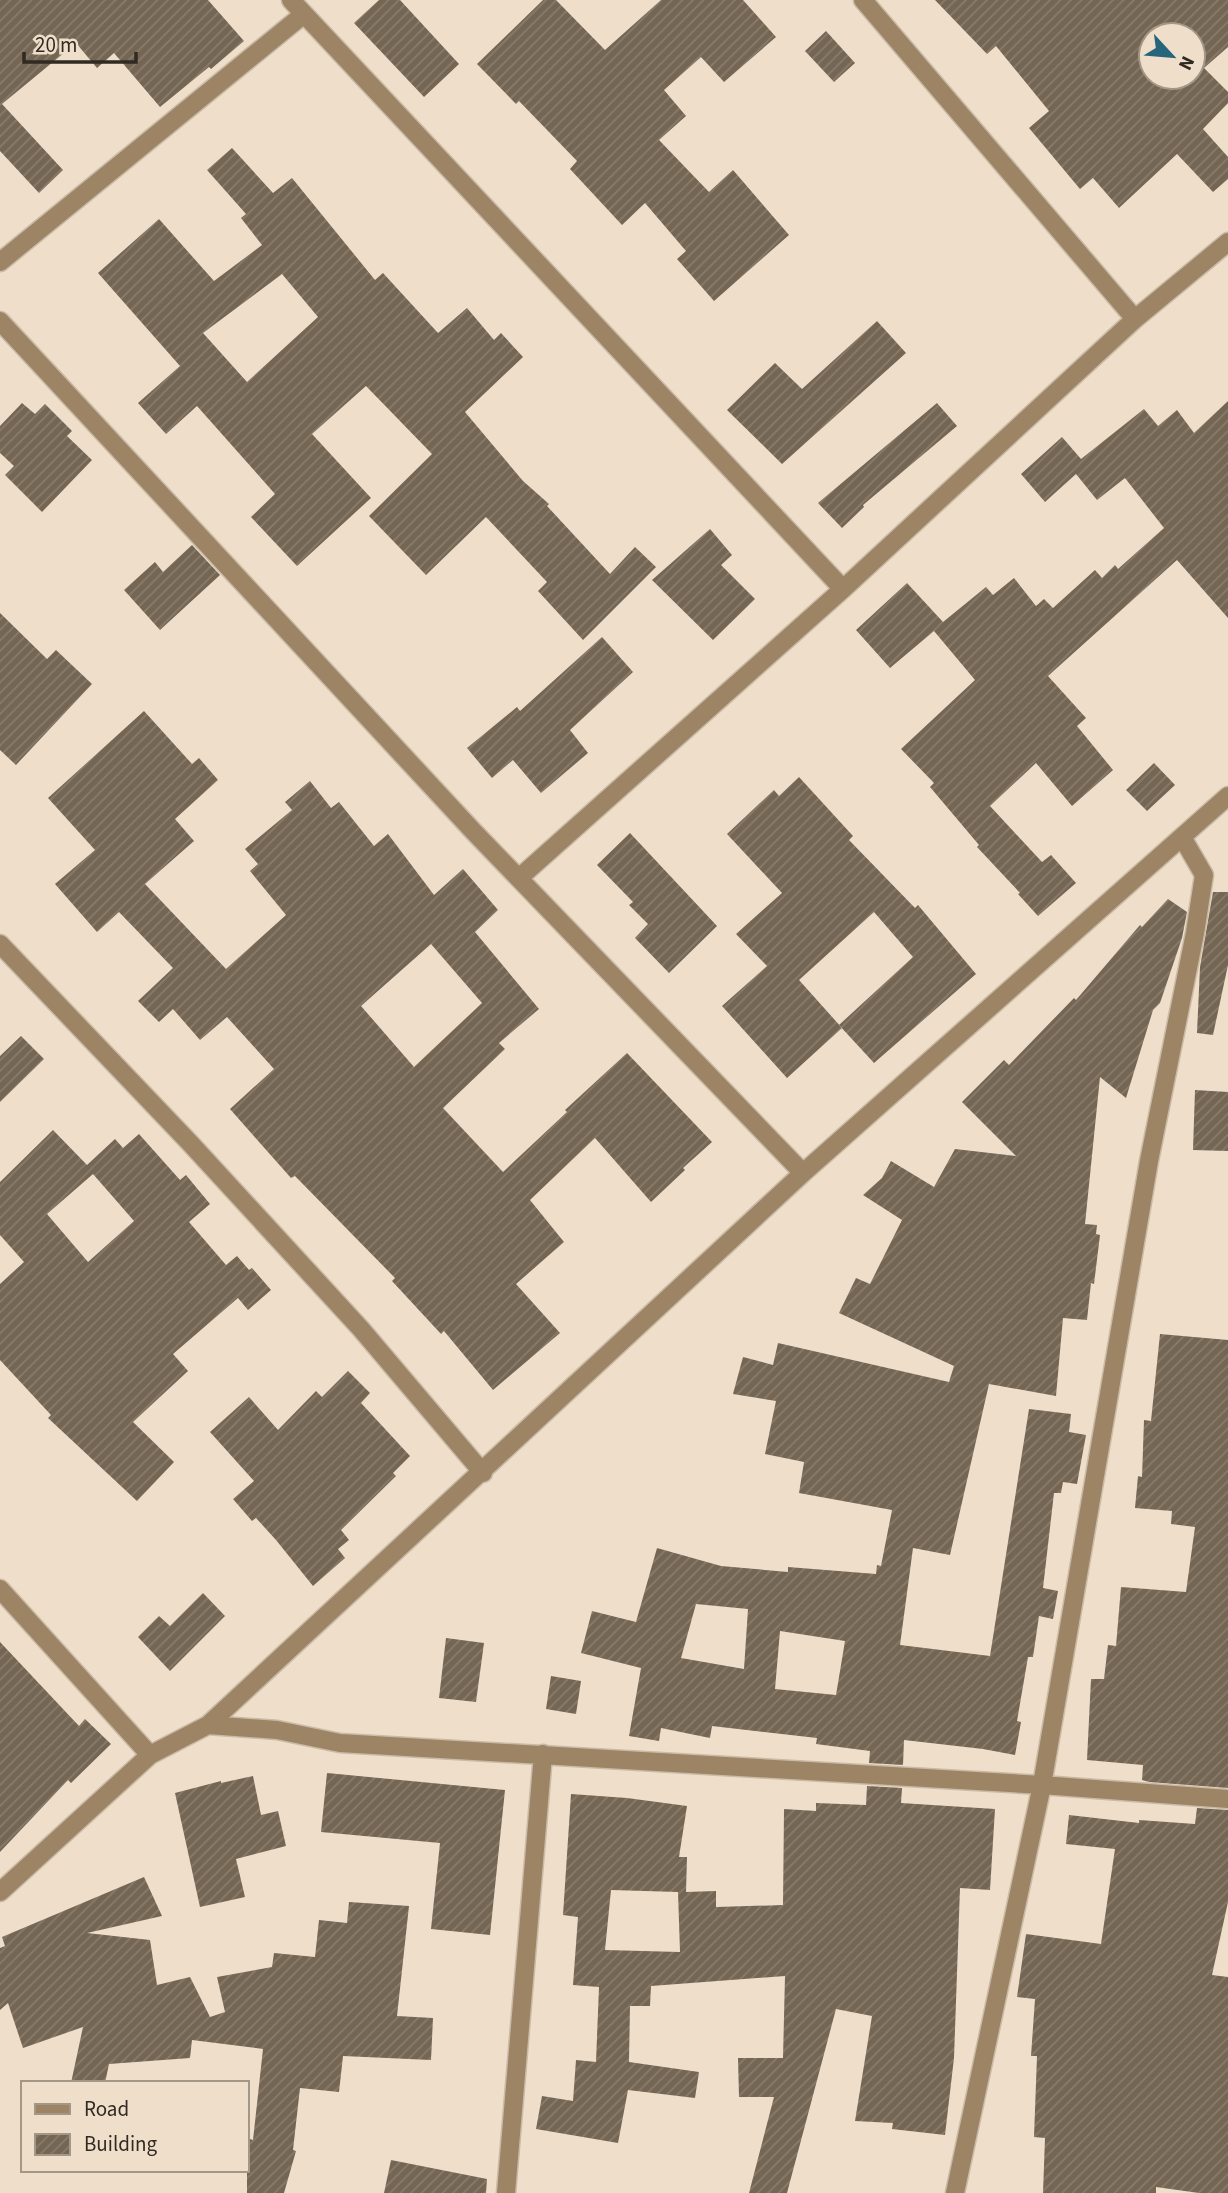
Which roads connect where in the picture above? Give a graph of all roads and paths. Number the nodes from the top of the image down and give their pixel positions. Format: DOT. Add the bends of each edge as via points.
graph roads {
  1 [pos="291,0"];
  2 [pos="863,0"];
  3 [pos="304,14"];
  4 [pos="1228,242"];
  5 [pos="0,262"];
  6 [pos="1135,319"];
  7 [pos="0,321"];
  8 [pos="843,589"];
  9 [pos="1228,796"];
  10 [pos="1182,838"];
  11 [pos="519,878"];
  12 [pos="0,944"];
  13 [pos="803,1173"];
  14 [pos="483,1472"];
  15 [pos="0,1590"];
  16 [pos="208,1725"];
  17 [pos="543,1754"];
  18 [pos="150,1755"];
  19 [pos="1042,1785"];
  20 [pos="1228,1799"];
  21 [pos="0,1892"];
  22 [pos="506,2193"];
  23 [pos="955,2193"];
  1 -- 3 [label="street"];
  2 -- 6 [label="street"];
  3 -- 5 [label="street"];
  3 -- 8 [label="street"];
  4 -- 6 [label="street"];
  6 -- 8 [label="street"];
  7 -- 11 [label="street"];
  8 -- 11 [label="street"];
  9 -- 10 [label="street"];
  10 -- 13 [label="street"];
  10 -- 19 [label="street" via="1204,875 1149,1161"];
  11 -- 13 [label="street"];
  12 -- 14 [label="street" via="235,1192"];
  13 -- 14 [label="street"];
  14 -- 16 [label="street"];
  15 -- 18 [label="street"];
  16 -- 17 [label="street" via="277,1730 340,1743"];
  16 -- 18 [label="street"];
  17 -- 19 [label="street"];
  17 -- 22 [label="street"];
  18 -- 21 [label="street"];
  19 -- 20 [label="street"];
  19 -- 23 [label="street"];
}
